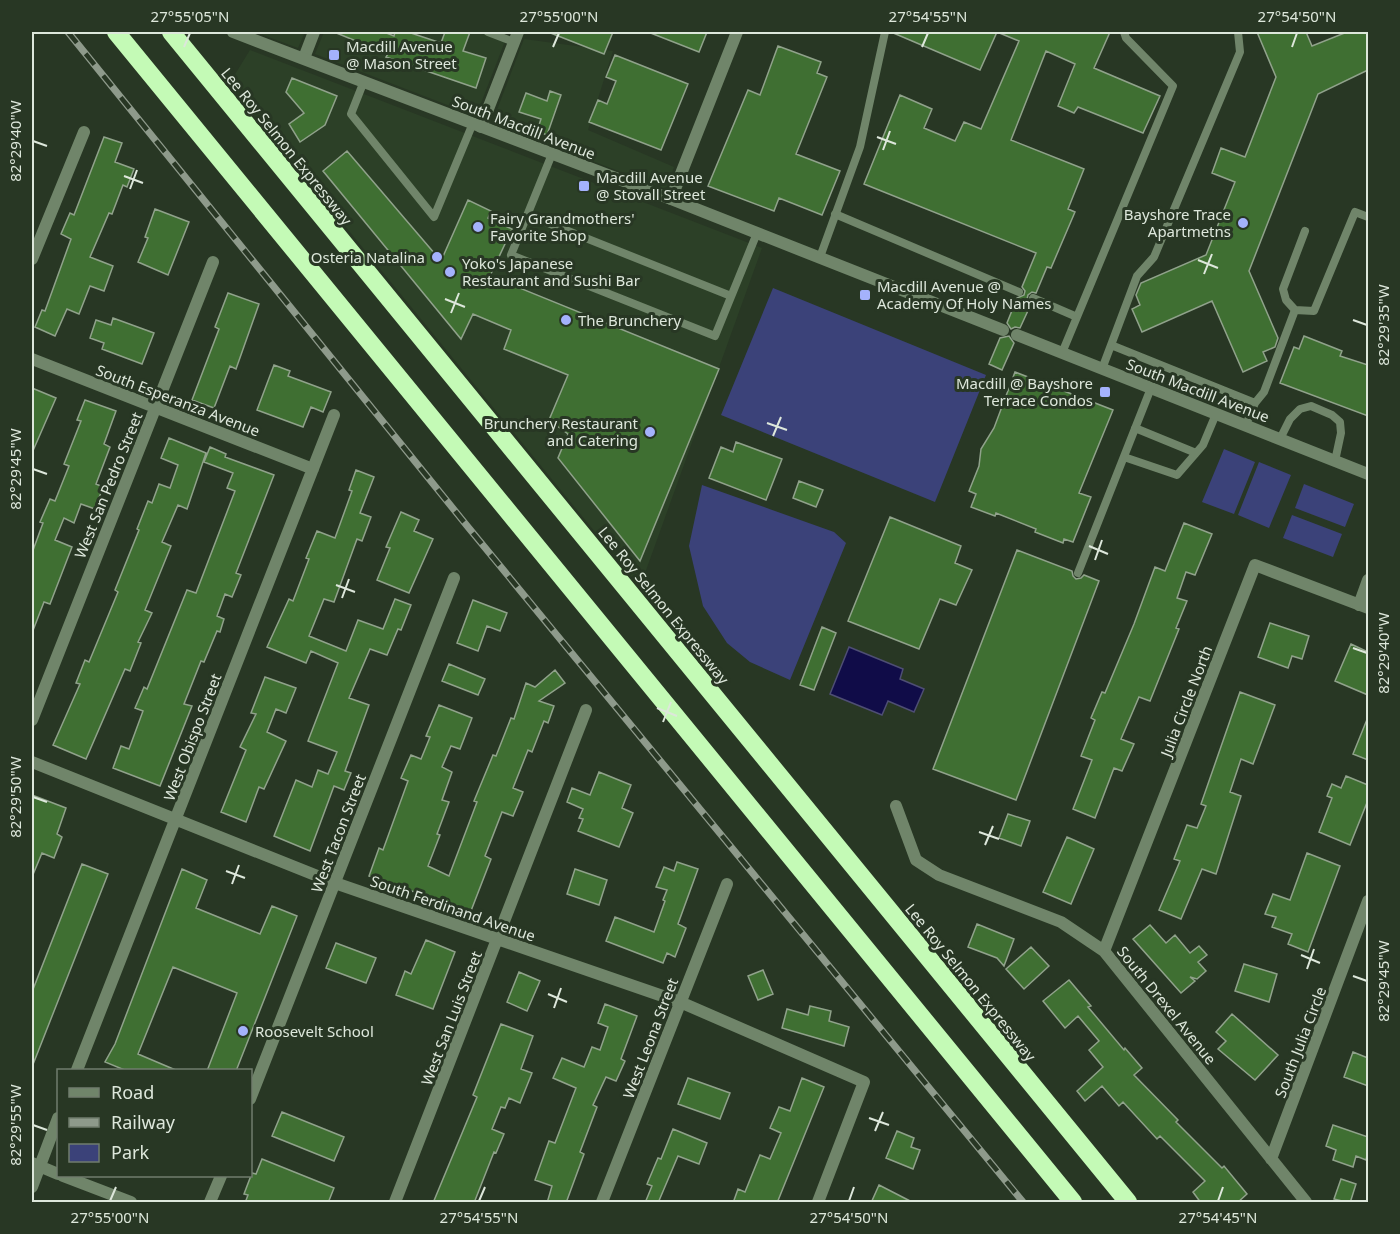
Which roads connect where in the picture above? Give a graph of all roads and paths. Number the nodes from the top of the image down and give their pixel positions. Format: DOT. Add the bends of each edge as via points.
graph roads {
  1 [pos="116,32"];
  2 [pos="171,32"];
  3 [pos="234,32"];
  4 [pos="314,32"];
  5 [pos="488,32"];
  6 [pos="737,32"];
  7 [pos="885,32"];
  8 [pos="1124,32"];
  9 [pos="1238,32"];
  10 [pos="516,37"];
  11 [pos="304,58"];
  12 [pos="364,81"];
  13 [pos="477,125"];
  14 [pos="84,132"];
  15 [pos="552,154"];
  16 [pos="671,199"];
  17 [pos="836,214"];
  18 [pos="528,215"];
  19 [pos="1368,217"];
  20 [pos="1305,231"];
  21 [pos="758,233"];
  22 [pos="820,257"];
  23 [pos="32,259"];
  24 [pos="213,262"];
  25 [pos="1020,292"];
  26 [pos="732,296"];
  27 [pos="1033,298"];
  28 [pos="1295,310"];
  29 [pos="1077,317"];
  30 [pos="1004,330"];
  31 [pos="1017,335"];
  32 [pos="1111,345"];
  33 [pos="1062,353"];
  34 [pos="32,359"];
  35 [pos="1102,369"];
  36 [pos="1151,388"];
  37 [pos="1255,403"];
  38 [pos="155,407"];
  39 [pos="1216,414"];
  40 [pos="334,415"];
  41 [pos="1246,425"];
  42 [pos="1135,428"];
  43 [pos="1280,439"];
  44 [pos="1196,453"];
  45 [pos="1124,457"];
  46 [pos="1335,460"];
  47 [pos="313,469"];
  48 [pos="1368,474"];
  49 [pos="1078,573"];
  50 [pos="454,578"];
  51 [pos="1368,580"];
  52 [pos="1364,606"];
  53 [pos="586,710"];
  54 [pos="32,720"];
  55 [pos="32,762"];
  56 [pos="896,806"];
  57 [pos="176,819"];
  58 [pos="335,883"];
  59 [pos="727,884"];
  60 [pos="1368,902"];
  61 [pos="497,939"];
  62 [pos="1104,951"];
  63 [pos="680,1002"];
  64 [pos="78,1069"];
  65 [pos="252,1095"];
  66 [pos="57,1120"];
  67 [pos="1271,1159"];
  68 [pos="36,1165"];
  69 [pos="57,1174"];
  70 [pos="66,1177"];
  71 [pos="221,1177"];
  72 [pos="32,1187"];
  73 [pos="131,1203"];
  74 [pos="210,1203"];
  75 [pos="395,1203"];
  76 [pos="602,1203"];
  77 [pos="818,1203"];
  78 [pos="1073,1203"];
  79 [pos="1128,1203"];
  80 [pos="1306,1203"];
  1 -- 78 [label="highway"];
  2 -- 79 [label="highway, Lee Roy Selmon Expressway"];
  3 -- 11 [label="street, South Macdill Avenue"];
  4 -- 11 [label="street"];
  5 -- 10 [label="lane"];
  6 -- 16 [label="street"];
  7 -- 17 [label="lane" via="860,147"];
  8 -- 29 [label="lane" via="1173,86"];
  9 -- 32 [label="lane" via="1240,52 1154,257 1137,276"];
  10 -- 13 [label="street"];
  11 -- 12 [label="street, South Macdill Avenue"];
  12 -- 13 [label="street, South Macdill Avenue"];
  12 -- 13 [label="lane" via="351,114 434,217"];
  13 -- 15 [label="street, South Macdill Avenue"];
  14 -- 23 [label="street"];
  15 -- 16 [label="street, South Macdill Avenue"];
  15 -- 18 [label="lane"];
  16 -- 21 [label="street, South Macdill Avenue"];
  17 -- 22 [label="lane"];
  17 -- 25 [label="lane"];
  18 -- 26 [label="lane"];
  18 -- 26 [label="lane" via="511,255 715,336"];
  19 -- 28 [label="lane" via="1355,212 1314,311"];
  20 -- 28 [label="lane" via="1283,289"];
  21 -- 22 [label="street, South Macdill Avenue"];
  21 -- 26 [label="lane"];
  22 -- 30 [label="street, South Macdill Avenue"];
  24 -- 38 [label="street, West San Pedro Street"];
  27 -- 29 [label="lane"];
  28 -- 37 [label="lane" via="1264,392"];
  29 -- 33 [label="lane"];
  31 -- 33 [label="street, South Macdill Avenue"];
  32 -- 35 [label="lane"];
  32 -- 37 [label="lane"];
  33 -- 35 [label="street, South Macdill Avenue"];
  34 -- 38 [label="street, South Esperanza Avenue"];
  35 -- 36 [label="street, South Macdill Avenue"];
  36 -- 39 [label="street, South Macdill Avenue"];
  36 -- 42 [label="lane"];
  37 -- 41 [label="lane"];
  38 -- 47 [label="street, South Esperanza Avenue"];
  38 -- 54 [label="street, West San Pedro Street"];
  39 -- 41 [label="street, South Macdill Avenue"];
  39 -- 44 [label="lane"];
  40 -- 47 [label="street, West Obispo Street"];
  41 -- 43 [label="street, South Macdill Avenue"];
  42 -- 44 [label="lane"];
  42 -- 45 [label="lane"];
  43 -- 46 [label="street, South Macdill Avenue"];
  43 -- 46 [label="lane" via="1290,419 1300,409 1311,406 1340,422"];
  44 -- 45 [label="lane" via="1177,475"];
  45 -- 49 [label="lane"];
  46 -- 48 [label="street, South Macdill Avenue"];
  47 -- 57 [label="street, West Obispo Street"];
  50 -- 58 [label="street, West Tacon Street"];
  51 -- 52 [label="street"];
  52 -- 62 [label="street, Julia Circle North" via="1255,565"];
  53 -- 61 [label="street, West San Luis Street"];
  55 -- 57 [label="street, South Ferdinand Avenue"];
  56 -- 62 [label="street, South Drexel Avenue" via="916,860 939,875 1061,922"];
  57 -- 58 [label="street, South Ferdinand Avenue"];
  57 -- 64 [label="street, West Obispo Street"];
  58 -- 61 [label="street, South Ferdinand Avenue"];
  58 -- 65 [label="street, West Tacon Street"];
  59 -- 63 [label="street, West Leona Street"];
  60 -- 67 [label="street, South Julia Circle"];
  61 -- 63 [label="street, South Ferdinand Avenue"];
  61 -- 75 [label="street, West San Luis Street"];
  62 -- 67 [label="street, South Drexel Avenue"];
  63 -- 76 [label="street, West Leona Street"];
  63 -- 77 [label="street, South Ferdinand Avenue" via="864,1082"];
  66 -- 68 [label="street"];
  67 -- 80 [label="street, South Drexel Avenue"];
  68 -- 69 [label="street"];
  68 -- 72 [label="street"];
  70 -- 73 [label="street"];
  71 -- 74 [label="street"];
}
